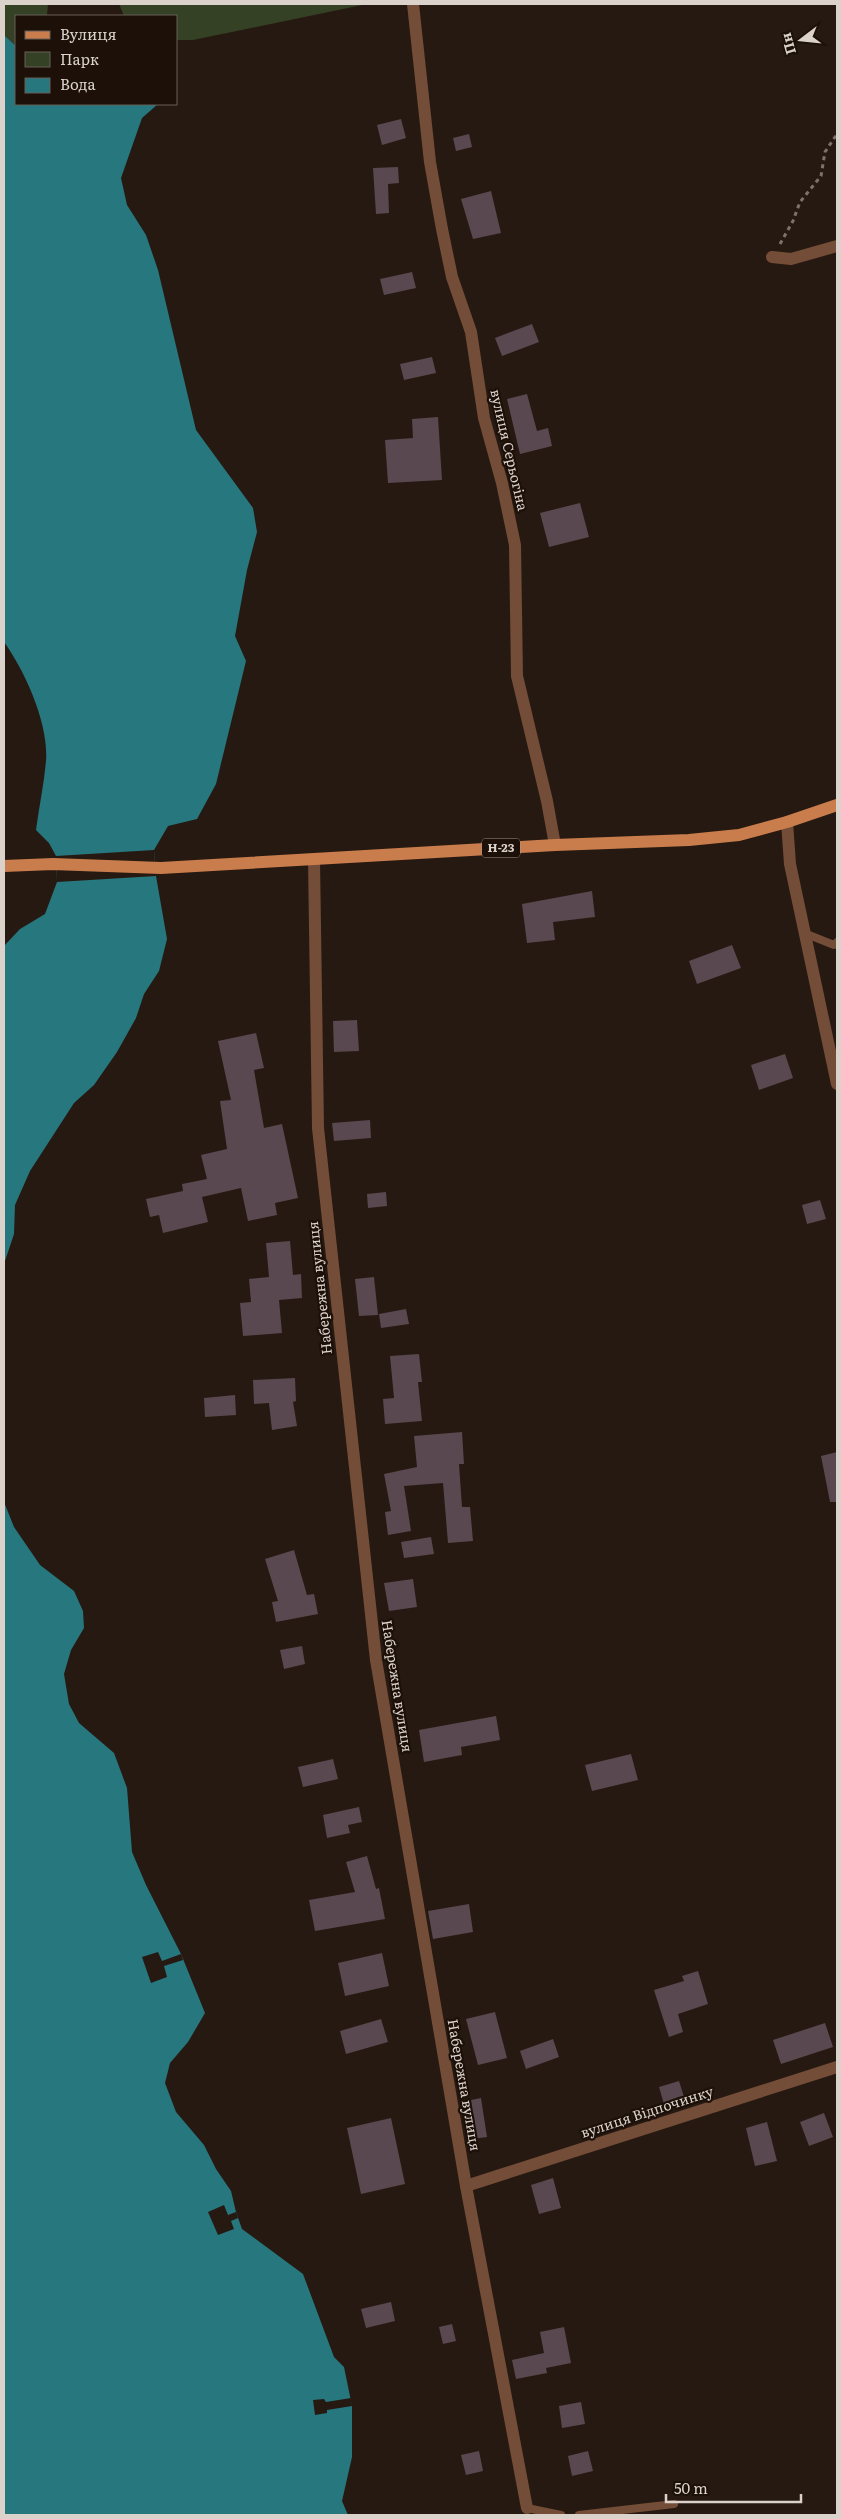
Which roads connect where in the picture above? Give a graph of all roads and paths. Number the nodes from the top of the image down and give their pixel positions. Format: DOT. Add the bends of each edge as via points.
graph roads {
  1 [pos="413,4"];
  2 [pos="837,134"];
  3 [pos="837,246"];
  4 [pos="772,258"];
  5 [pos="837,805"];
  6 [pos="787,822"];
  7 [pos="555,845"];
  8 [pos="314,860"];
  9 [pos="4,866"];
  10 [pos="804,933"];
  11 [pos="837,942"];
  12 [pos="837,1084"];
  13 [pos="837,2067"];
  14 [pos="466,2186"];
  15 [pos="674,2504"];
  16 [pos="529,2512"];
  17 [pos="561,2515"];
  18 [pos="579,2515"];
  1 -- 7 [label="street, вулиця Серьогіна" via="430,162 442,228 452,277 471,332 484,418 515,545 516,676"];
  2 -- 4 [label="path" via="825,152 821,176 800,202"];
  3 -- 4 [label="street" via="791,259"];
  5 -- 6 [label="main road, Н-23"];
  6 -- 7 [label="main road, Н-23" via="738,835 689,840"];
  6 -- 10 [label="street" via="790,864"];
  7 -- 8 [label="main road, Н-23"];
  8 -- 9 [label="main road, Н-23" via="161,868 53,864"];
  8 -- 14 [label="street, Набережна вулиця" via="318,1128 376,1660"];
  10 -- 11 [label="lane" via="834,945"];
  10 -- 12 [label="street"];
  13 -- 14 [label="street, вулиця Відпочинку"];
  14 -- 16 [label="street, Набережна вулиця"];
  15 -- 18 [label="lane"];
  16 -- 17 [label="lane"];
}
